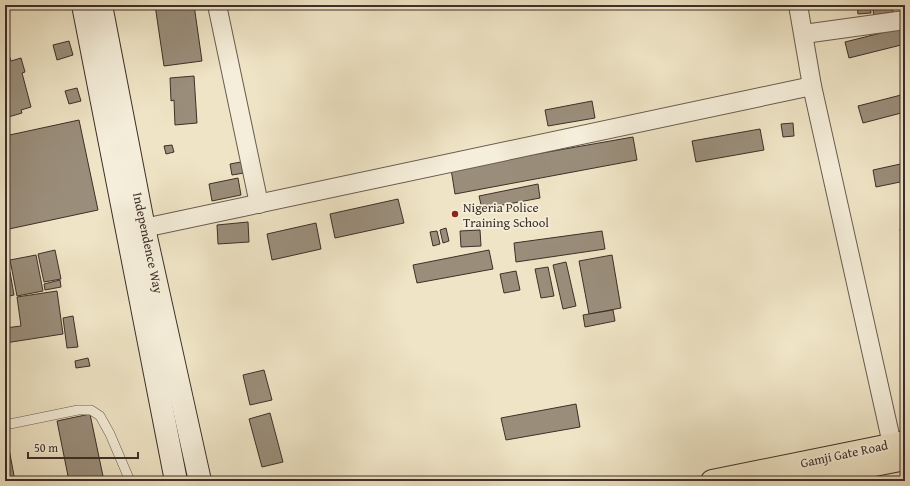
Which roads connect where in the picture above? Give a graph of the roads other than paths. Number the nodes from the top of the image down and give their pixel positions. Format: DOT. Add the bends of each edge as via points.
graph roads {
  1 [pos="83,5"];
  2 [pos="101,5"];
  3 [pos="217,5"];
  4 [pos="798,5"];
  5 [pos="905,20"];
  6 [pos="804,34"];
  7 [pos="812,86"];
  8 [pos="259,204"];
  9 [pos="144,228"];
  10 [pos="5,424"];
  11 [pos="900,448"];
  12 [pos="846,470"];
  13 [pos="130,481"];
  14 [pos="176,481"];
  15 [pos="200,481"];
  16 [pos="712,481"];
  17 [pos="793,481"];
  18 [pos="874,481"];
  1 -- 14 [label="main road, Independence Way"];
  2 -- 9 [label="main road, Independence Way"];
  3 -- 8 [label="street"];
  4 -- 6 [label="street"];
  5 -- 6 [label="street"];
  6 -- 7 [label="street"];
  7 -- 8 [label="street"];
  7 -- 11 [label="street"];
  8 -- 9 [label="street"];
  9 -- 15 [label="main road, Independence Way"];
  10 -- 13 [label="lane" via="78,410 91,410 100,416 110,434"];
  11 -- 12 [label="main road"];
  11 -- 16 [label="main road, Gamji Gate Road"];
  12 -- 17 [label="main road"];
  12 -- 18 [label="lane"];
}
